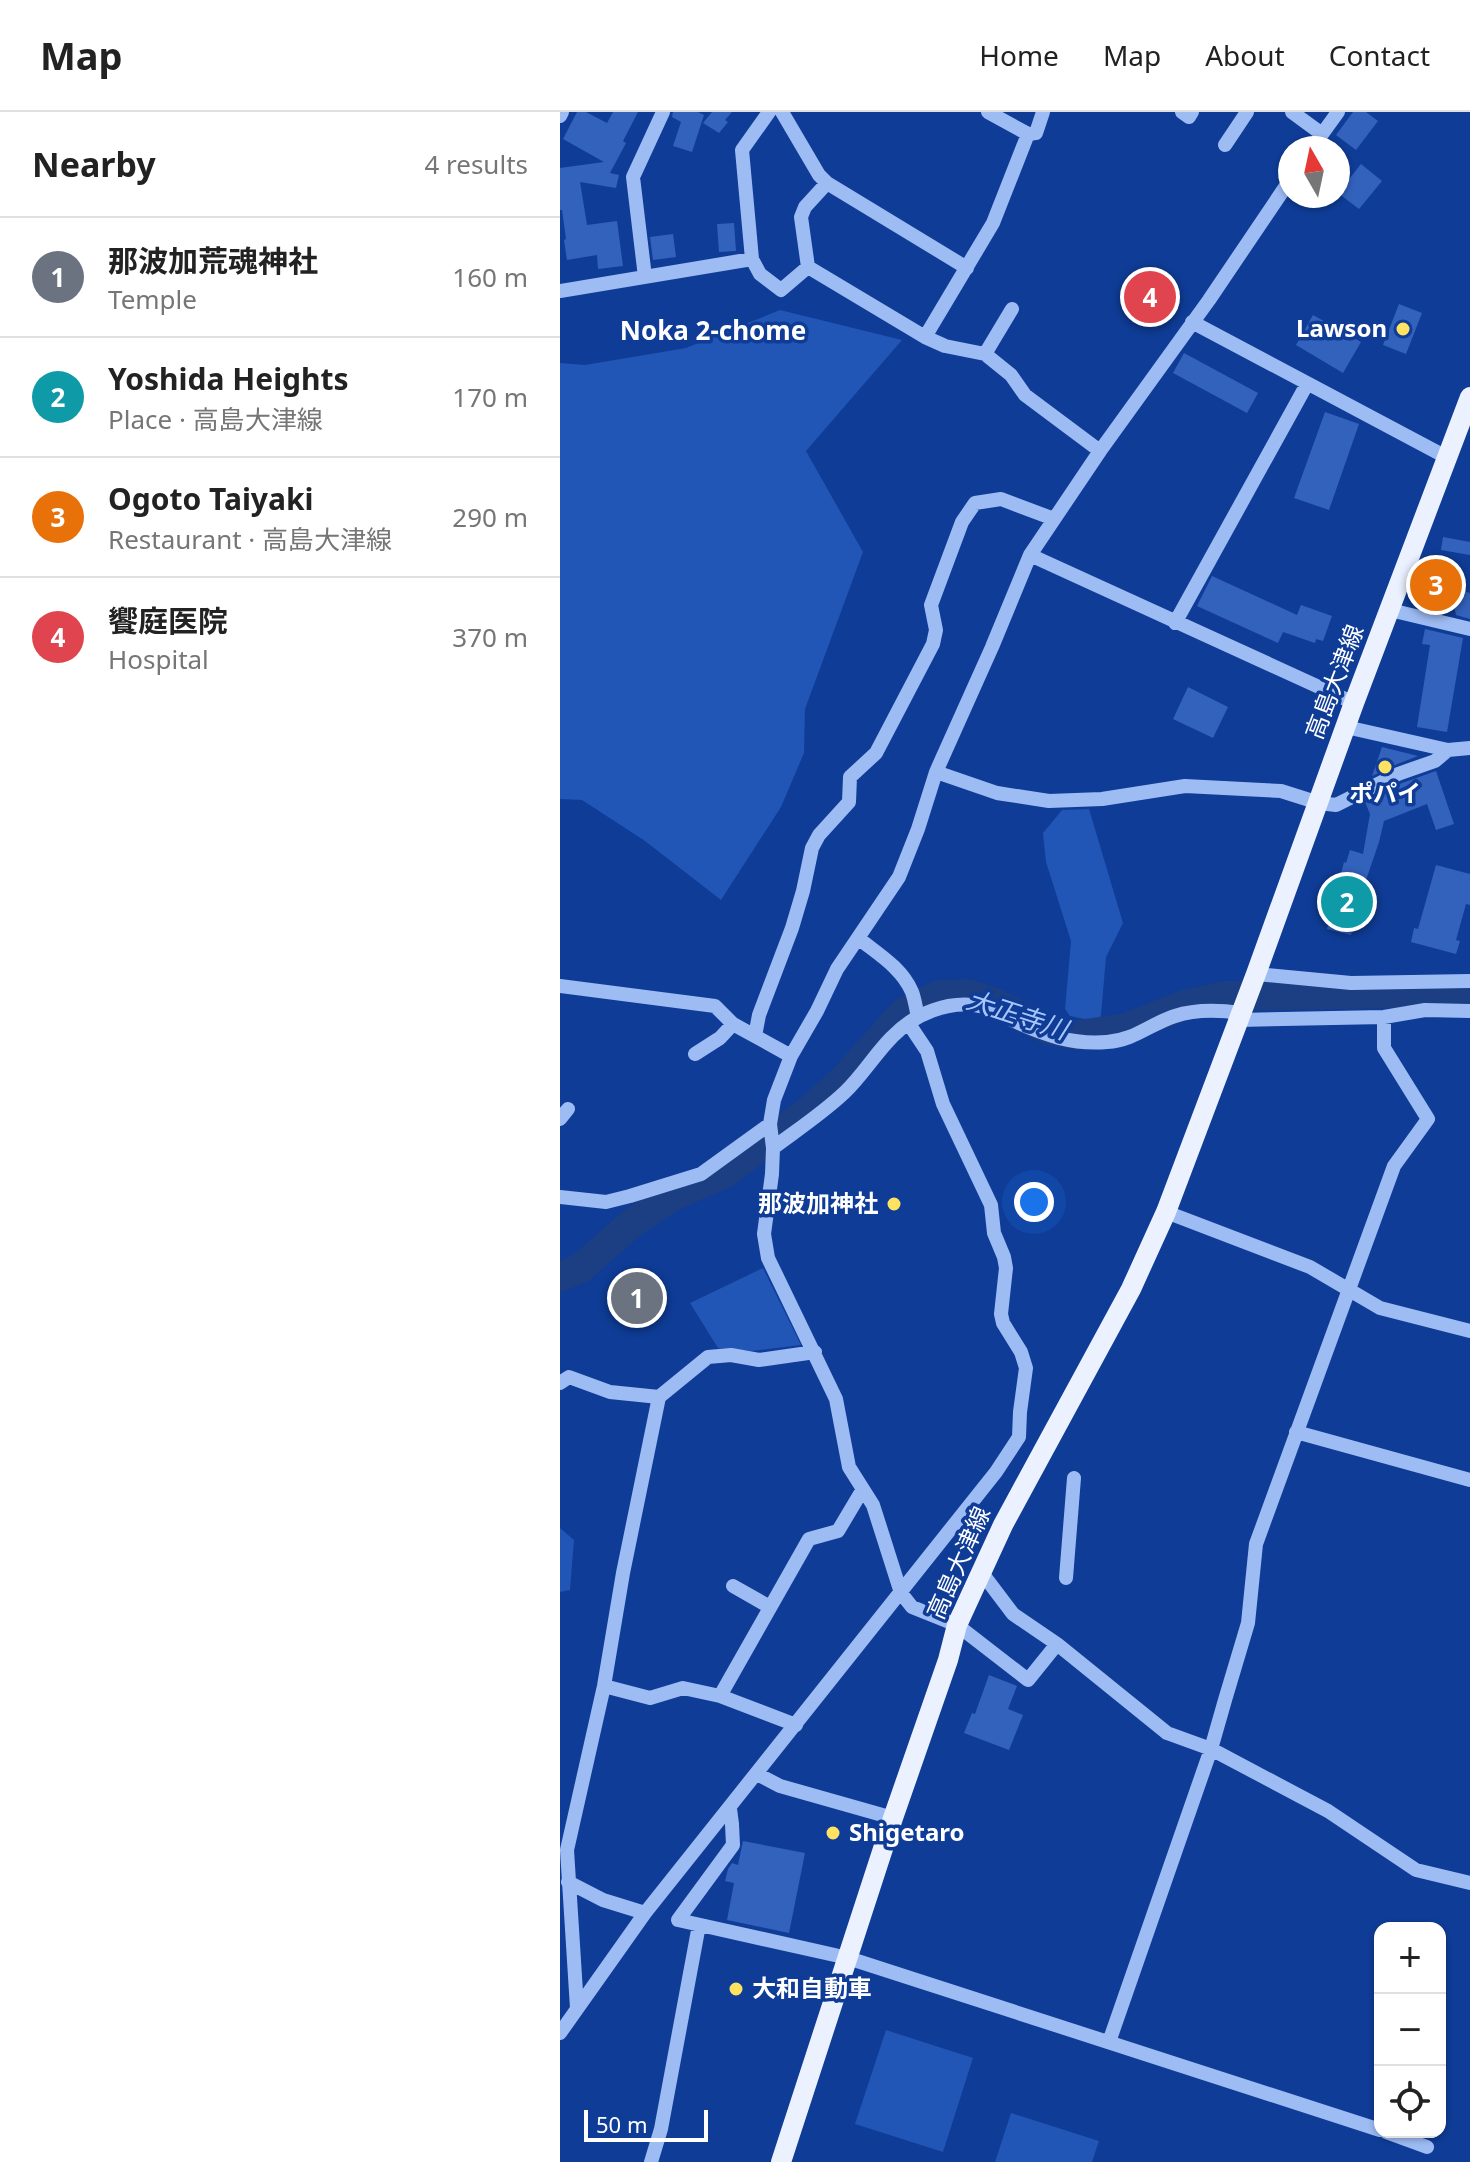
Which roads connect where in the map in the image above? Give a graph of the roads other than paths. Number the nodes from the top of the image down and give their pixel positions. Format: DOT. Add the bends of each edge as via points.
graph roads {
  1 [pos="663,112"];
  2 [pos="769,112"];
  3 [pos="782,112"];
  4 [pos="1043,112"];
  5 [pos="1182,112"];
  6 [pos="1192,112"];
  7 [pos="1247,112"];
  8 [pos="1292,112"];
  9 [pos="1338,112"];
  10 [pos="993,113"];
  11 [pos="1028,134"];
  12 [pos="1322,134"];
  13 [pos="1225,145"];
  14 [pos="827,183"];
  15 [pos="1278,197"];
  16 [pos="752,259"];
  17 [pos="808,267"];
  18 [pos="967,268"];
  19 [pos="645,277"];
  20 [pos="560,291"];
  21 [pos="1012,309"];
  22 [pos="1192,322"];
  23 [pos="925,337"];
  24 [pos="985,354"];
  25 [pos="1307,384"];
  26 [pos="1470,397"];
  27 [pos="1100,451"];
  28 [pos="1448,458"];
  29 [pos="1054,519"];
  30 [pos="1030,555"];
  31 [pos="1390,610"];
  32 [pos="1175,623"];
  33 [pos="1470,629"];
  34 [pos="1354,703"];
  35 [pos="1346,727"];
  36 [pos="1470,748"];
  37 [pos="1448,750"];
  38 [pos="936,772"];
  39 [pos="1319,803"];
  40 [pos="858,938"];
  41 [pos="1254,980"];
  42 [pos="1470,981"];
  43 [pos="560,986"];
  44 [pos="1470,1011"];
  45 [pos="1240,1014"];
  46 [pos="1384,1017"];
  47 [pos="915,1018"];
  48 [pos="733,1024"];
  49 [pos="755,1036"];
  50 [pos="695,1054"];
  51 [pos="791,1056"];
  52 [pos="772,1137"];
  53 [pos="560,1197"];
  54 [pos="1166,1212"];
  55 [pos="1348,1290"];
  56 [pos="1470,1331"];
  57 [pos="815,1352"];
  58 [pos="560,1383"];
  59 [pos="659,1397"];
  60 [pos="1296,1432"];
  61 [pos="1074,1478"];
  62 [pos="1470,1480"];
  63 [pos="863,1489"];
  64 [pos="982,1573"];
  65 [pos="1066,1578"];
  66 [pos="733,1586"];
  67 [pos="901,1593"];
  68 [pos="770,1607"];
  69 [pos="957,1625"];
  70 [pos="1057,1644"];
  71 [pos="604,1686"];
  72 [pos="720,1696"];
  73 [pos="796,1725"];
  74 [pos="1211,1749"];
  75 [pos="757,1774"];
  76 [pos="730,1809"];
  77 [pos="893,1818"];
  78 [pos="568,1882"];
  79 [pos="1470,1883"];
  80 [pos="645,1913"];
  81 [pos="699,1925"];
  82 [pos="848,1958"];
  83 [pos="577,2008"];
  84 [pos="560,2033"];
  85 [pos="1109,2042"];
  86 [pos="1374,2128"];
  87 [pos="1402,2138"];
  88 [pos="1427,2147"];
  89 [pos="651,2162"];
  90 [pos="781,2162"];
  1 -- 19 [label="street" via="633,177"];
  2 -- 16 [label="street" via="742,150"];
  3 -- 14 [label="street"];
  4 -- 11 [label="street" via="1036,133"];
  5 -- 6 [label="street" via="1189,117"];
  7 -- 13 [label="street"];
  8 -- 12 [label="street"];
  9 -- 12 [label="street"];
  10 -- 11 [label="street"];
  11 -- 18 [label="street" via="993,223"];
  14 -- 17 [label="street" via="801,217"];
  14 -- 18 [label="street"];
  15 -- 22 [label="street"];
  16 -- 17 [label="street" via="760,274 781,290"];
  16 -- 19 [label="street"];
  17 -- 23 [label="street"];
  18 -- 23 [label="street"];
  19 -- 20 [label="street"];
  21 -- 24 [label="street"];
  22 -- 25 [label="street"];
  22 -- 27 [label="street"];
  23 -- 24 [label="street"];
  24 -- 27 [label="street" via="1025,395"];
  25 -- 28 [label="street"];
  25 -- 32 [label="street"];
  26 -- 28 [label="main road, 高島大津線"];
  27 -- 29 [label="street"];
  28 -- 31 [label="main road, 高島大津線"];
  29 -- 30 [label="street"];
  29 -- 49 [label="street" via="1001,499 975,503 962,522 931,605 933,644 876,753 850,777 849,802 812,848 792,928"];
  30 -- 32 [label="street"];
  30 -- 38 [label="street"];
  31 -- 33 [label="street"];
  31 -- 34 [label="main road, 高島大津線"];
  32 -- 34 [label="street"];
  34 -- 35 [label="main road, 高島大津線"];
  35 -- 37 [label="street"];
  35 -- 39 [label="main road, 高島大津線"];
  36 -- 37 [label="street"];
  37 -- 39 [label="street" via="1435,761 1336,805"];
  38 -- 39 [label="street" via="997,793 1049,801 1185,786 1281,791"];
  38 -- 40 [label="street" via="899,877"];
  39 -- 41 [label="main road, 高島大津線"];
  40 -- 47 [label="street" via="905,979"];
  40 -- 51 [label="street"];
  41 -- 42 [label="street"];
  41 -- 45 [label="main road, 高島大津線"];
  43 -- 48 [label="street" via="715,1006"];
  44 -- 46 [label="street" via="1425,1010"];
  45 -- 46 [label="street"];
  45 -- 47 [label="street" via="1218,1010 1174,1016 1133,1037 1108,1042 1059,1039 982,1006 946,1006"];
  45 -- 54 [label="main road, 高島大津線"];
  46 -- 55 [label="street" via="1384,1048 1428,1119 1394,1166"];
  47 -- 52 [label="street" via="826,1109"];
  47 -- 67 [label="street" via="943,1104 991,1205 1006,1268 1001,1314 1026,1368 1019,1437"];
  48 -- 49 [label="street"];
  48 -- 50 [label="street"];
  49 -- 51 [label="street"];
  51 -- 52 [label="street" via="774,1100"];
  52 -- 53 [label="street" via="701,1174 630,1196 606,1202"];
  52 -- 57 [label="street" via="764,1234 768,1258"];
  54 -- 55 [label="street" via="1310,1267"];
  54 -- 64 [label="main road, 高島大津線"];
  55 -- 56 [label="street" via="1380,1308"];
  55 -- 60 [label="street"];
  57 -- 59 [label="street" via="759,1360 708,1357"];
  57 -- 63 [label="street" via="836,1399 849,1467"];
  58 -- 59 [label="street" via="569,1377 610,1392"];
  59 -- 71 [label="street"];
  60 -- 62 [label="street"];
  60 -- 74 [label="street" via="1256,1544 1248,1623"];
  61 -- 65 [label="street"];
  63 -- 67 [label="street"];
  63 -- 68 [label="street" via="838,1531 809,1539"];
  64 -- 69 [label="main road, 高島大津線"];
  64 -- 70 [label="street" via="1013,1614"];
  66 -- 68 [label="street"];
  67 -- 69 [label="street" via="912,1607"];
  67 -- 73 [label="street"];
  68 -- 72 [label="street"];
  69 -- 70 [label="street" via="1028,1680"];
  69 -- 77 [label="main road, 高島大津線"];
  70 -- 74 [label="street" via="1167,1733"];
  71 -- 72 [label="street" via="650,1698 683,1688"];
  71 -- 78 [label="street" via="567,1850"];
  72 -- 73 [label="street"];
  73 -- 75 [label="street"];
  74 -- 79 [label="street" via="1328,1811 1416,1870"];
  74 -- 85 [label="street"];
  75 -- 76 [label="street"];
  75 -- 77 [label="street" via="780,1786"];
  76 -- 80 [label="street"];
  76 -- 81 [label="street" via="733,1845 678,1920"];
  77 -- 82 [label="main road, 高島大津線"];
  78 -- 80 [label="street"];
  78 -- 83 [label="street"];
  80 -- 83 [label="street"];
  81 -- 82 [label="street"];
  81 -- 89 [label="street"];
  82 -- 85 [label="street"];
  82 -- 90 [label="main road, 高島大津線"];
  83 -- 84 [label="street"];
  85 -- 86 [label="street"];
  87 -- 88 [label="street"];
}
